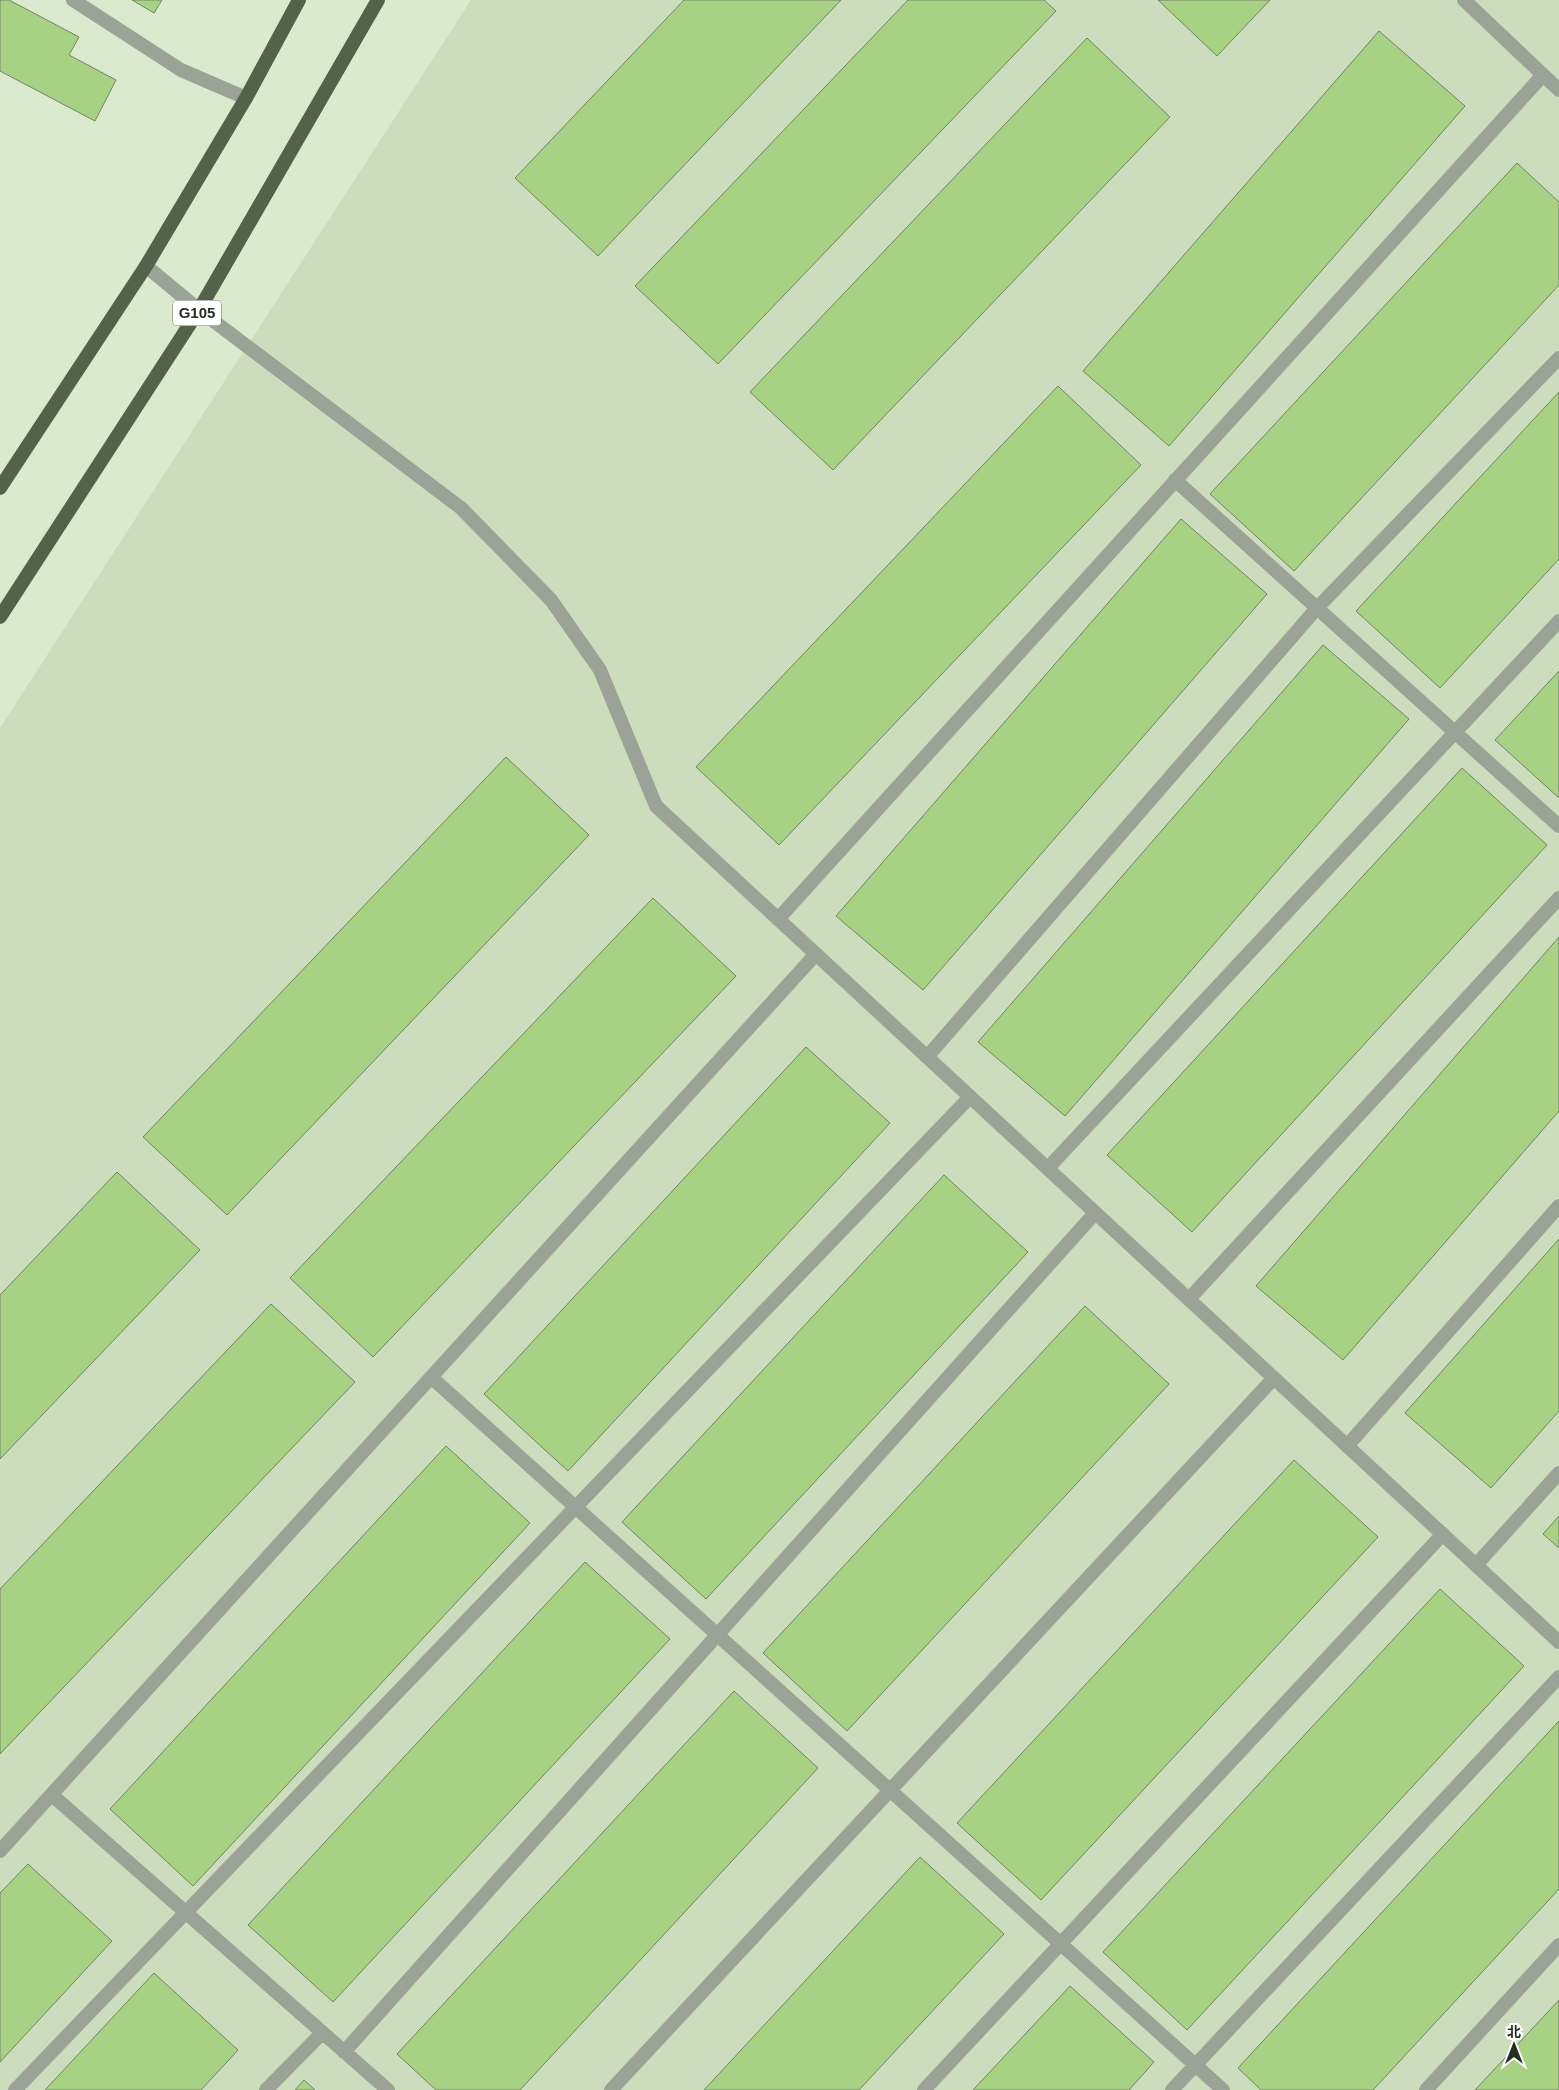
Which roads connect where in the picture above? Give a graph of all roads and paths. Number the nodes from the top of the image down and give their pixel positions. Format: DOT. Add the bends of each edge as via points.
graph roads {
  1 [pos="73,0"];
  2 [pos="299,0"];
  3 [pos="378,0"];
  4 [pos="1464,0"];
  5 [pos="1543,75"];
  6 [pos="1559,90"];
  7 [pos="246,98"];
  8 [pos="146,266"];
  9 [pos="199,310"];
  10 [pos="1559,358"];
  11 [pos="1175,480"];
  12 [pos="0,488"];
  13 [pos="1317,608"];
  14 [pos="0,617"];
  15 [pos="1559,621"];
  16 [pos="1455,732"];
  17 [pos="1559,826"];
  18 [pos="1559,898"];
  19 [pos="778,919"];
  20 [pos="816,954"];
  21 [pos="927,1057"];
  22 [pos="970,1097"];
  23 [pos="1048,1168"];
  24 [pos="1559,1206"];
  25 [pos="1095,1213"];
  26 [pos="1189,1299"];
  27 [pos="431,1377"];
  28 [pos="1274,1378"];
  29 [pos="1347,1446"];
  30 [pos="1559,1473"];
  31 [pos="576,1507"];
  32 [pos="1443,1534"];
  33 [pos="1476,1565"];
  34 [pos="718,1634"];
  35 [pos="1559,1642"];
  36 [pos="1559,1677"];
  37 [pos="890,1790"];
  38 [pos="52,1795"];
  39 [pos="0,1851"];
  40 [pos="186,1912"];
  41 [pos="1060,1943"];
  42 [pos="1559,1945"];
  43 [pos="322,2033"];
  44 [pos="344,2052"];
  45 [pos="1195,2065"];
  46 [pos="15,2090"];
  47 [pos="266,2090"];
  48 [pos="388,2090"];
  49 [pos="611,2090"];
  50 [pos="924,2090"];
  51 [pos="1172,2090"];
  52 [pos="1223,2090"];
  53 [pos="1426,2090"];
  1 -- 7 [label="street" via="181,70"];
  2 -- 7 [label="highway"];
  3 -- 9 [label="highway, G105"];
  4 -- 5 [label="street"];
  5 -- 6 [label="street"];
  5 -- 11 [label="street"];
  7 -- 8 [label="highway"];
  8 -- 9 [label="street"];
  8 -- 12 [label="highway"];
  9 -- 14 [label="highway, G105"];
  9 -- 19 [label="street" via="461,508 551,600 600,670 656,806"];
  10 -- 13 [label="street"];
  11 -- 13 [label="street"];
  11 -- 19 [label="street"];
  13 -- 16 [label="street"];
  13 -- 21 [label="street"];
  15 -- 16 [label="street"];
  16 -- 17 [label="street"];
  16 -- 23 [label="street"];
  18 -- 26 [label="street"];
  19 -- 20 [label="street"];
  20 -- 21 [label="street"];
  20 -- 27 [label="street"];
  21 -- 22 [label="street"];
  22 -- 23 [label="street"];
  22 -- 31 [label="street"];
  23 -- 25 [label="street"];
  24 -- 29 [label="street"];
  25 -- 26 [label="street"];
  25 -- 34 [label="street"];
  26 -- 28 [label="street"];
  27 -- 31 [label="street"];
  27 -- 38 [label="street"];
  28 -- 29 [label="street"];
  28 -- 37 [label="street"];
  29 -- 32 [label="street"];
  30 -- 33 [label="street"];
  31 -- 34 [label="street"];
  31 -- 40 [label="street"];
  32 -- 33 [label="street"];
  32 -- 41 [label="street"];
  33 -- 35 [label="street"];
  34 -- 37 [label="street"];
  34 -- 44 [label="street"];
  36 -- 45 [label="street"];
  37 -- 41 [label="street"];
  37 -- 49 [label="street"];
  38 -- 39 [label="street"];
  38 -- 40 [label="street"];
  40 -- 43 [label="street"];
  40 -- 46 [label="street"];
  41 -- 45 [label="street"];
  41 -- 50 [label="street"];
  42 -- 53 [label="street"];
  43 -- 44 [label="street"];
  43 -- 47 [label="street"];
  44 -- 48 [label="street"];
  45 -- 51 [label="street"];
  45 -- 52 [label="street"];
}
